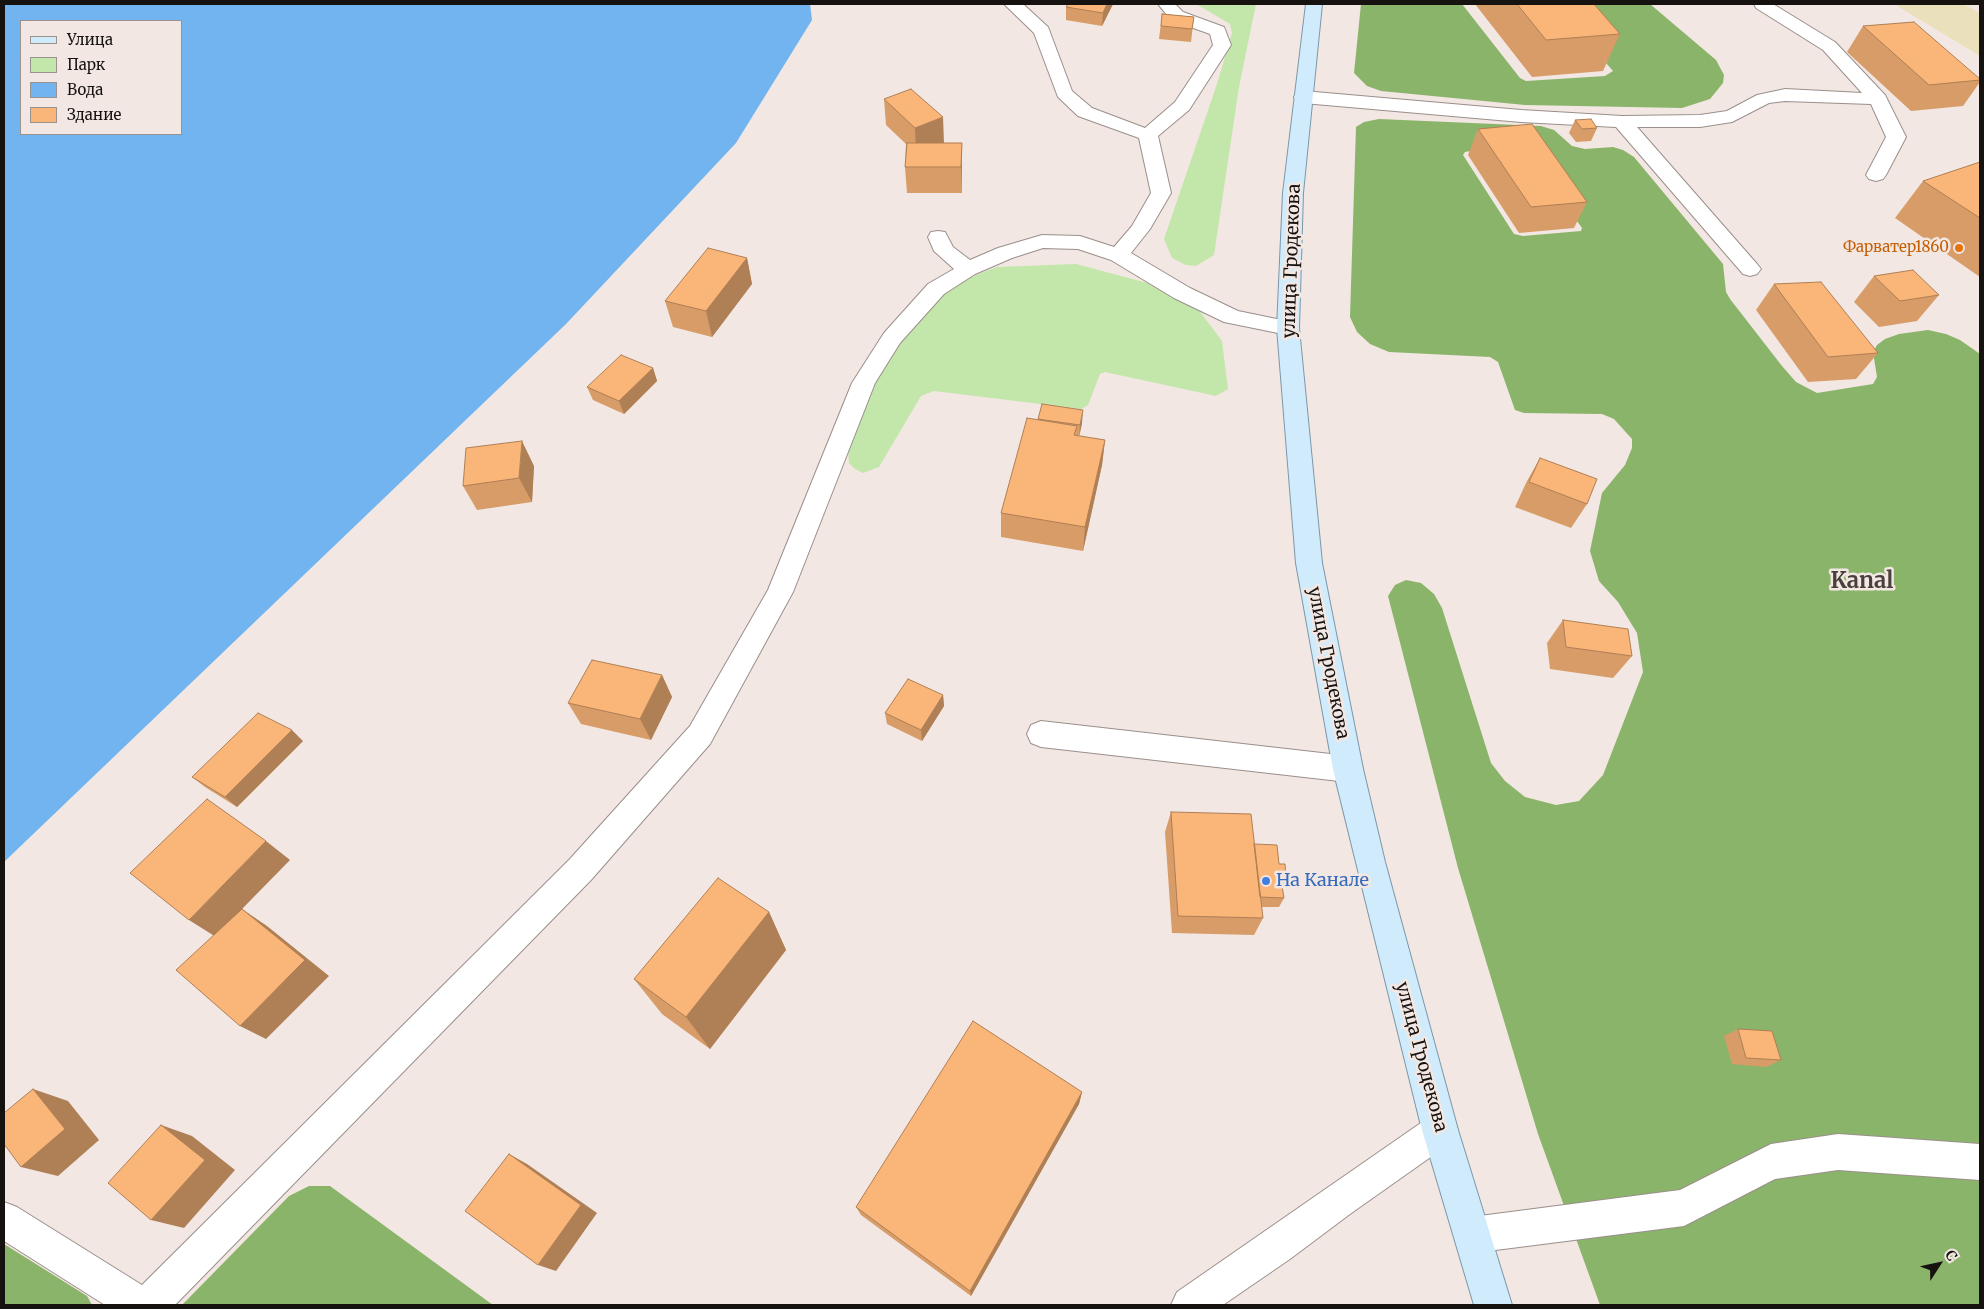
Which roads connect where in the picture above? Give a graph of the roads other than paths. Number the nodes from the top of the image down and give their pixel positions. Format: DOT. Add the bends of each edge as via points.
graph roads {
  1 [pos="1012,4"];
  2 [pos="1166,4"];
  3 [pos="1314,4"];
  4 [pos="1762,4"];
  5 [pos="1304,97"];
  6 [pos="1878,99"];
  7 [pos="1622,122"];
  8 [pos="1148,135"];
  9 [pos="1876,175"];
  10 [pos="938,237"];
  11 [pos="1118,255"];
  12 [pos="968,269"];
  13 [pos="1750,269"];
  14 [pos="1288,328"];
  15 [pos="1041,734"];
  16 [pos="1348,769"];
  17 [pos="1440,1130"];
  18 [pos="1980,1162"];
  19 [pos="4,1220"];
  20 [pos="1472,1235"];
  21 [pos="139,1305"];
  22 [pos="149,1305"];
  23 [pos="1190,1305"];
  24 [pos="1493,1305"];
  1 -- 8 [label="lane" via="1023,10 1042,31 1064,94 1085,112"];
  2 -- 8 [label="lane" via="1177,16 1218,31 1222,45 1182,106"];
  3 -- 5 [label="main road, улица Гродекова"];
  4 -- 6 [label="lane" via="1829,46"];
  5 -- 7 [label="lane"];
  5 -- 14 [label="main road, улица Гродекова" via="1293,193"];
  6 -- 7 [label="lane" via="1785,95 1764,99 1732,116 1700,122"];
  6 -- 9 [label="lane" via="1896,137"];
  7 -- 13 [label="lane"];
  8 -- 11 [label="lane" via="1162,193 1140,229"];
  10 -- 12 [label="lane" via="944,251"];
  11 -- 12 [label="lane" via="1080,243 1042,241"];
  11 -- 14 [label="lane" via="1182,293 1232,316"];
  12 -- 22 [label="lane" via="936,289 892,338 864,383 780,592 700,735 580,870"];
  14 -- 16 [label="main road, улица Гродекова" via="1309,563"];
  15 -- 16 [label="lane"];
  16 -- 17 [label="main road, улица Гродекова"];
  17 -- 20 [label="main road, улица Гродекова"];
  17 -- 23 [label="lane"];
  18 -- 20 [label="lane" via="1838,1152 1771,1162 1684,1208"];
  19 -- 21 [label="lane"];
  20 -- 24 [label="main road, улица Гродекова"];
}
